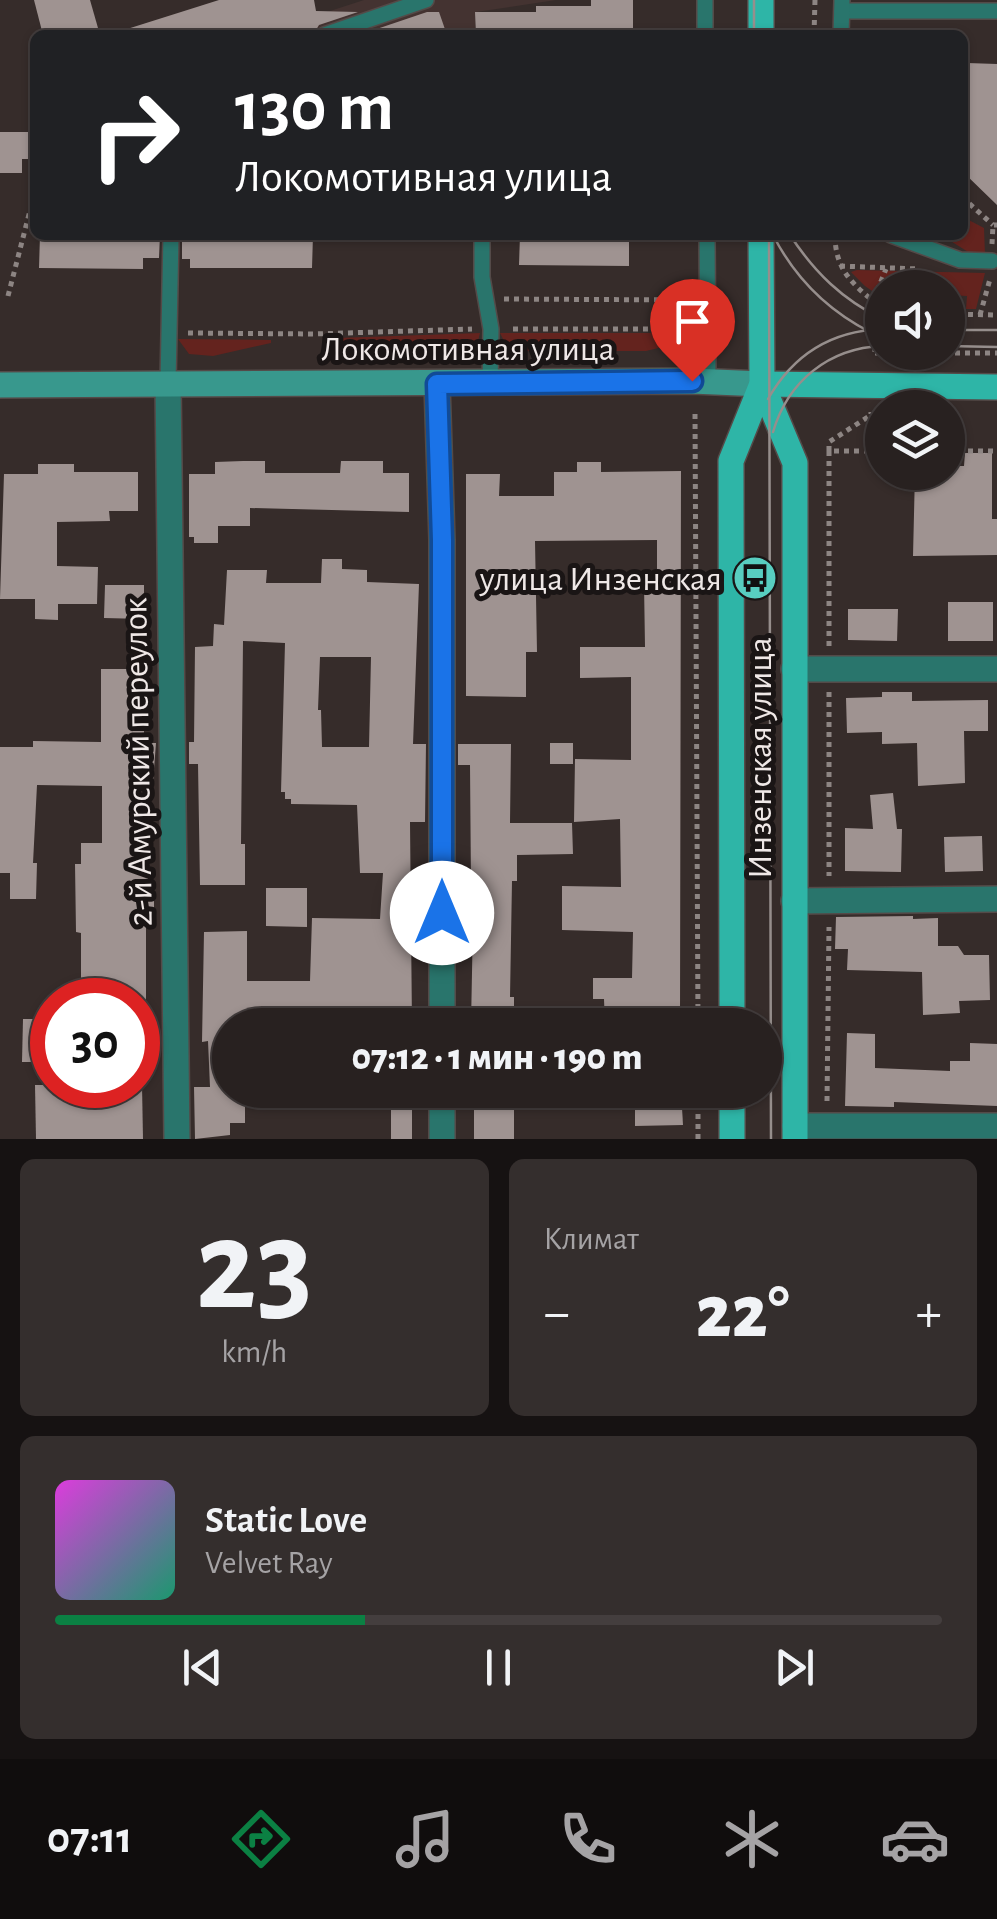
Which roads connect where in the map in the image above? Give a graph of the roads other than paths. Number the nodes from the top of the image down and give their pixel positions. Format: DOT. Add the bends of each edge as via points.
graph roads {
  1 [pos="426,0"];
  2 [pos="705,0"];
  3 [pos="761,0"];
  4 [pos="842,6"];
  5 [pos="997,11"];
  6 [pos="339,30"];
  7 [pos="705,30"];
  8 [pos="761,30"];
  9 [pos="171,240"];
  10 [pos="484,240"];
  11 [pos="707,240"];
  12 [pos="761,240"];
  13 [pos="905,240"];
  14 [pos="992,266"];
  15 [pos="708,382"];
  16 [pos="0,384"];
  17 [pos="168,384"];
  18 [pos="437,384"];
  19 [pos="490,384"];
  20 [pos="762,384"];
  21 [pos="997,387"];
  22 [pos="997,669"];
  23 [pos="794,670"];
  24 [pos="997,899"];
  25 [pos="794,901"];
  26 [pos="442,1008"];
  27 [pos="732,1008"];
  28 [pos="442,1108"];
  29 [pos="732,1108"];
  30 [pos="997,1126"];
  31 [pos="795,1132"];
  32 [pos="176,1139"];
  33 [pos="442,1139"];
  34 [pos="732,1139"];
  1 -- 6 [label="lane"];
  2 -- 7 [label="lane"];
  3 -- 8 [label="main road"];
  4 -- 5 [label="lane"];
  9 -- 17 [label="lane"];
  10 -- 19 [label="lane"];
  11 -- 15 [label="lane"];
  12 -- 20 [label="main road, Инзенская улица"];
  13 -- 14 [label="lane"];
  15 -- 19 [label="main road, Локомотивная улица"];
  15 -- 20 [label="main road, Локомотивная улица"];
  16 -- 17 [label="main road, Локомотивная улица"];
  17 -- 18 [label="main road, Локомотивная улица"];
  17 -- 32 [label="street, 2-й Амурский переулок"];
  18 -- 19 [label="main road, Локомотивная улица"];
  18 -- 26 [label="street"];
  20 -- 21 [label="main road, Локомотивная улица"];
  20 -- 23 [label="main road, Инзенская улица" via="795,463"];
  20 -- 27 [label="main road, Инзенская улица" via="731,461"];
  22 -- 23 [label="street"];
  23 -- 25 [label="main road, Инзенская улица"];
  24 -- 25 [label="street"];
  25 -- 31 [label="main road, Инзенская улица"];
  28 -- 33 [label="street"];
  29 -- 34 [label="main road"];
  30 -- 31 [label="street" via="826,1126"];
}
